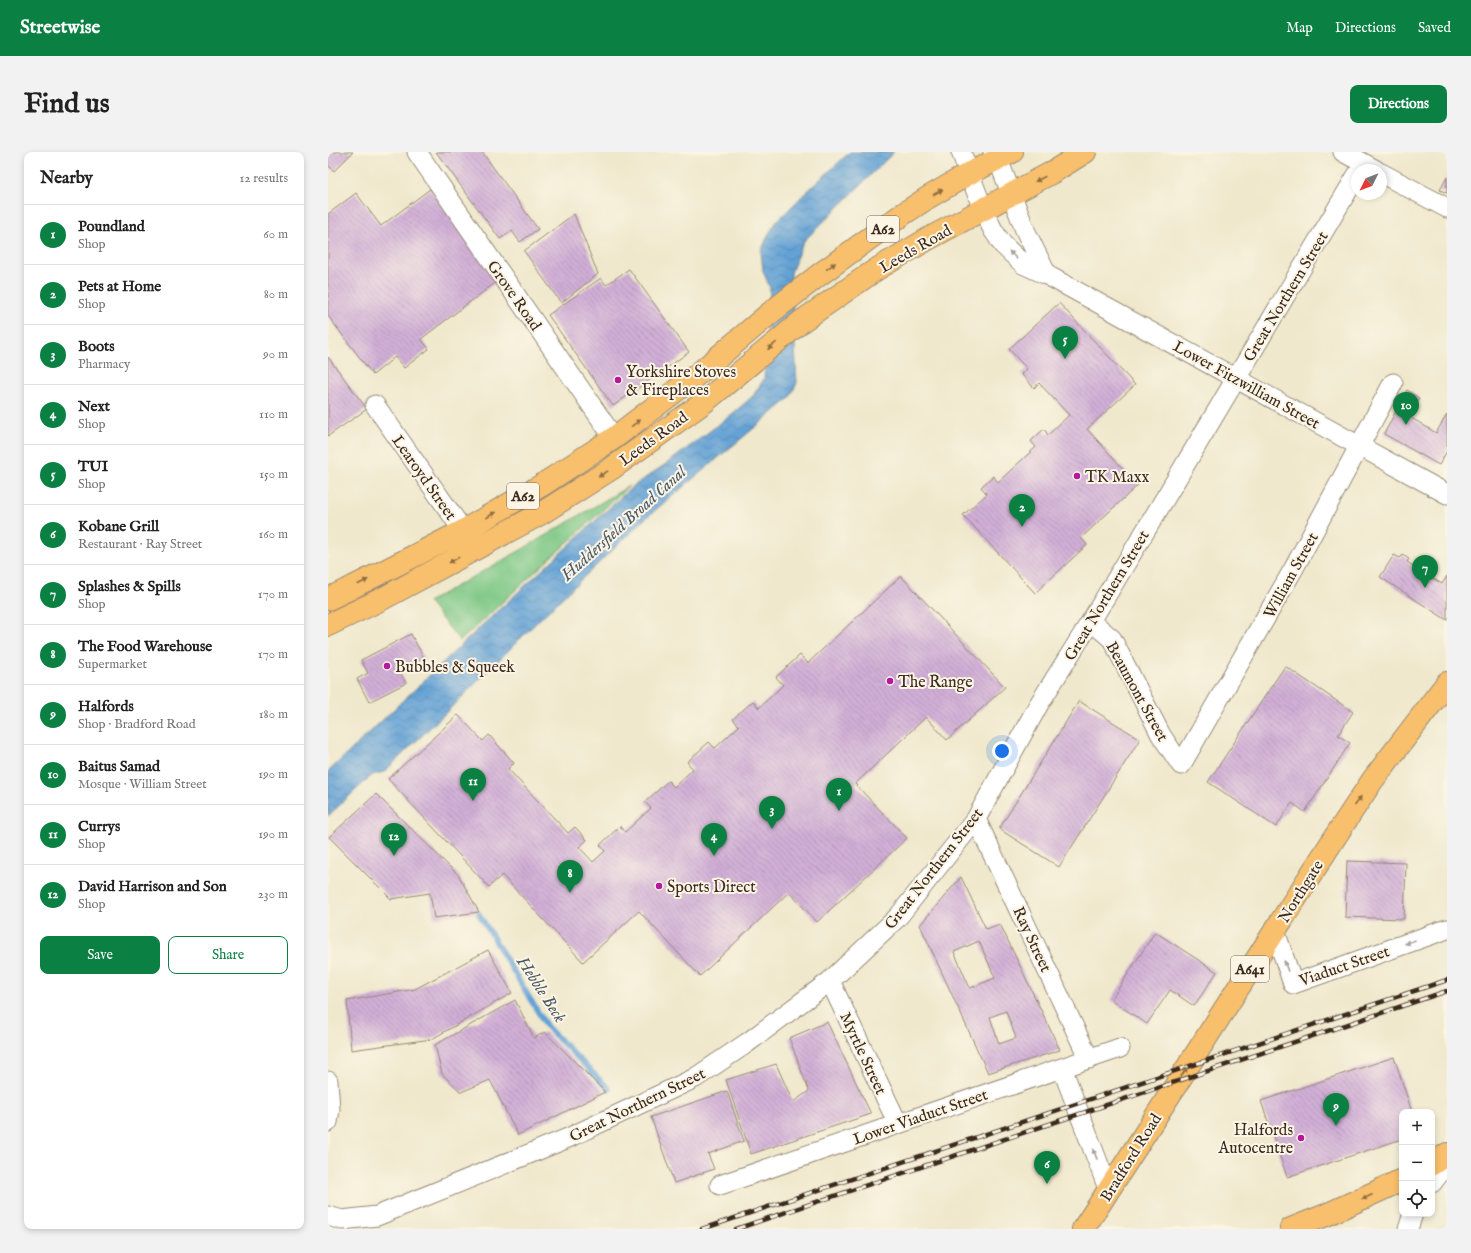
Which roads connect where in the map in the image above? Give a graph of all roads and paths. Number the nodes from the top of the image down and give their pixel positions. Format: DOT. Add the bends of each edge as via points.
graph roads {
  1 [pos="417,152"];
  2 [pos="961,152"];
  3 [pos="1085,152"];
  4 [pos="1343,152"];
  5 [pos="1001,154"];
  6 [pos="1363,164"];
  7 [pos="970,173"];
  8 [pos="1387,176"];
  9 [pos="1351,190"];
  10 [pos="1011,194"];
  11 [pos="1447,208"];
  12 [pos="983,209"];
  13 [pos="1046,275"];
  14 [pos="1236,378"];
  15 [pos="1393,383"];
  16 [pos="374,405"];
  17 [pos="614,438"];
  18 [pos="1360,446"];
  19 [pos="1447,494"];
  20 [pos="469,540"];
  21 [pos="328,599"];
  22 [pos="1091,621"];
  23 [pos="328,625"];
  24 [pos="1447,683"];
  25 [pos="1447,707"];
  26 [pos="1395,752"];
  27 [pos="1181,764"];
  28 [pos="976,818"];
  29 [pos="1447,929"];
  30 [pos="1275,931"];
  31 [pos="830,981"];
  32 [pos="1120,1048"];
  33 [pos="1089,1059"];
  34 [pos="1062,1068"];
  35 [pos="328,1081"];
  36 [pos="1163,1105"];
  37 [pos="328,1122"];
  38 [pos="898,1124"];
  39 [pos="1447,1154"];
  40 [pos="1435,1162"];
  41 [pos="1447,1164"];
  42 [pos="1400,1181"];
  43 [pos="1434,1181"];
  44 [pos="720,1185"];
  45 [pos="1108,1191"];
  46 [pos="328,1216"];
  47 [pos="1412,1217"];
  48 [pos="1083,1229"];
  49 [pos="1291,1229"];
  50 [pos="1408,1229"];
  1 -- 17 [label="street, Grove Road"];
  2 -- 7 [label="street, Lower Fitzwilliam Street"];
  3 -- 10 [label="main road, Leeds Road, one-way"];
  4 -- 6 [label="street"];
  5 -- 7 [label="main road, Leeds Road / A62"];
  5 -- 10 [label="street"];
  7 -- 12 [label="street, Lower Fitzwilliam Street"];
  17 -- 7 [label="main road, Leeds Road / A62, one-way" via="703,370 819,275 917,204"];
  8 -- 11 [label="street"];
  9 -- 14 [label="street, Great Northern Street"];
  10 -- 12 [label="main road, Leeds Road"];
  10 -- 13 [label="street"];
  13 -- 12 [label="street, Lower Fitzwilliam Street, one-way" via="1023,264 1003,245"];
  12 -- 20 [label="main road, Leeds Road / A62, one-way" via="928,239 832,300 802,321 703,403 611,469 542,513"];
  13 -- 14 [label="street, Lower Fitzwilliam Street"];
  14 -- 18 [label="street, Lower Fitzwilliam Street"];
  14 -- 22 [label="street, Great Northern Street"];
  15 -- 18 [label="street, William Street"];
  16 -- 20 [label="street, Learoyd Street"];
  20 -- 17 [label="main road, Leeds Road / A62, one-way" via="542,485"];
  18 -- 19 [label="street, Lower Fitzwilliam Street"];
  18 -- 27 [label="street, William Street" via="1294,568"];
  21 -- 20 [label="main road, Leeds Road / A62, one-way"];
  20 -- 23 [label="main road, Leeds Road / A62, one-way" via="382,599"];
  22 -- 27 [label="street, Beaumont Street" via="1112,639 1161,735"];
  22 -- 28 [label="street, Great Northern Street" via="1039,704"];
  24 -- 26 [label="main road, Northgate / A641"];
  25 -- 26 [label="main road, A641"];
  30 -- 26 [label="main road, Northgate / A641, one-way" via="1372,781"];
  28 -- 31 [label="street, Great Northern Street" via="898,917"];
  28 -- 33 [label="street, Ray Street"];
  29 -- 30 [label="street, Viaduct Street, one-way" via="1292,984"];
  36 -- 30 [label="main road, Northgate / A641, one-way"];
  31 -- 38 [label="street, Myrtle Street"];
  31 -- 46 [label="street, Great Northern Street" via="695,1078 568,1138 377,1216 342,1220"];
  32 -- 33 [label="street, Lower Viaduct Street"];
  33 -- 34 [label="street, Lower Viaduct Street"];
  34 -- 38 [label="street, Lower Viaduct Street"];
  45 -- 34 [label="street, one-way"];
  35 -- 37 [label="street"];
  36 -- 45 [label="main road, Bradford Road / A641"];
  38 -- 44 [label="street, Lower Viaduct Street"];
  39 -- 40 [label="main road"];
  41 -- 43 [label="street"];
  42 -- 49 [label="main road, one-way"];
  45 -- 48 [label="main road, Bradford Road / A641"];
  47 -- 50 [label="street"];
}
